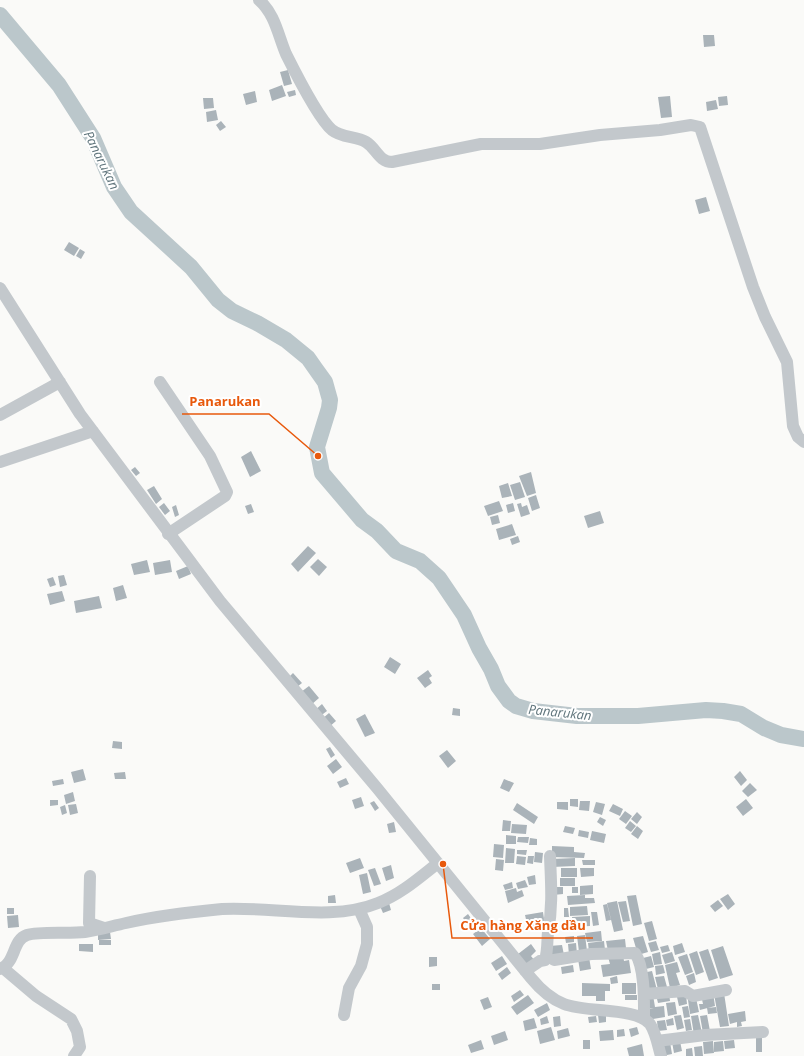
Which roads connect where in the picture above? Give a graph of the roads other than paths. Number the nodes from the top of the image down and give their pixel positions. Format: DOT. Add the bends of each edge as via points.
graph roads {
  1 [pos="259,0"];
  2 [pos="0,288"];
  3 [pos="60,382"];
  4 [pos="160,382"];
  5 [pos="0,415"];
  6 [pos="93,431"];
  7 [pos="804,442"];
  8 [pos="0,462"];
  9 [pos="168,534"];
  10 [pos="550,856"];
  11 [pos="438,863"];
  12 [pos="90,876"];
  13 [pos="359,909"];
  14 [pos="106,928"];
  15 [pos="554,960"];
  16 [pos="2,968"];
  17 [pos="525,971"];
  18 [pos="726,990"];
  19 [pos="644,994"];
  20 [pos="344,1015"];
  21 [pos="644,1019"];
  22 [pos="763,1032"];
  23 [pos="657,1041"];
  24 [pos="74,1056"];
  25 [pos="661,1056"];
  1 -- 7 [label="street" via="269,11 289,60 320,115 337,133 366,143 385,161 392,162 481,144 540,144 691,125 700,127 763,313 788,362 793,426 798,437"];
  2 -- 3 [label="street"];
  3 -- 5 [label="street"];
  3 -- 6 [label="street"];
  4 -- 9 [label="street" via="210,456 227,492 225,496"];
  6 -- 8 [label="street"];
  6 -- 9 [label="street"];
  9 -- 11 [label="street" via="242,628"];
  10 -- 17 [label="street" via="552,919 548,932 548,951 545,960"];
  11 -- 13 [label="street" via="396,894 377,904"];
  11 -- 17 [label="street"];
  12 -- 14 [label="street" via="89,922"];
  13 -- 14 [label="street" via="222,910"];
  13 -- 20 [label="street" via="367,927 367,944 363,962 349,988"];
  14 -- 16 [label="street" via="79,933 28,935 21,940 10,962"];
  15 -- 19 [label="street" via="591,954 634,952"];
  16 -- 24 [label="street" via="71,1020 80,1047"];
  17 -- 21 [label="street" via="543,991 565,1004 582,1009 629,1014"];
  18 -- 19 [label="street" via="693,996 685,991"];
  19 -- 21 [label="street"];
  21 -- 23 [label="street" via="650,1025"];
  22 -- 23 [label="street"];
  23 -- 25 [label="street"];
}
